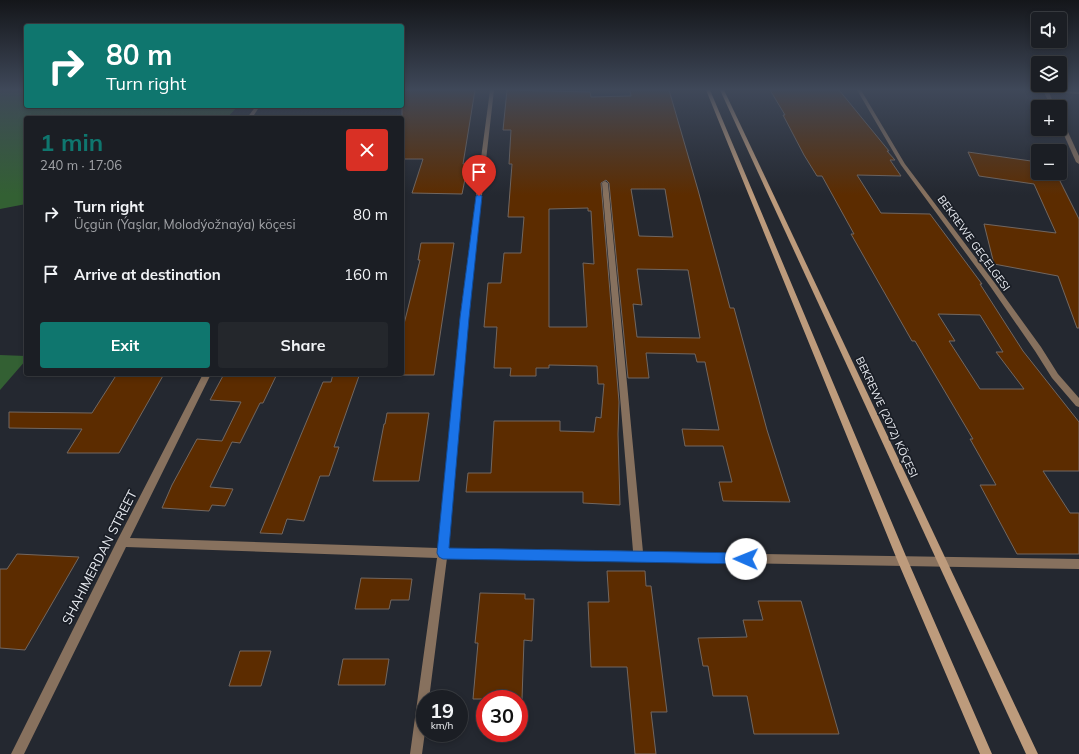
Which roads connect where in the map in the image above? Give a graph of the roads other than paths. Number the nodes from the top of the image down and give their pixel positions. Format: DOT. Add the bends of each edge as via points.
graph roads {
  1 [pos="488,125"];
  2 [pos="723,125"];
  3 [pos="738,125"];
  4 [pos="880,125"];
  5 [pos="1067,136"];
  6 [pos="1079,162"];
  7 [pos="605,183"];
  8 [pos="206,376"];
  9 [pos="1079,404"];
  10 [pos="122,542"];
  11 [pos="443,553"];
  12 [pos="638,557"];
  13 [pos="903,562"];
  14 [pos="942,563"];
  15 [pos="1079,564"];
  16 [pos="17,754"];
  17 [pos="416,754"];
  18 [pos="986,754"];
  19 [pos="1032,754"];
  1 -- 11 [label="street" via="464,318"];
  2 -- 13 [label="main road"];
  3 -- 14 [label="main road, BEKREWE (2072) KÖÇESI"];
  4 -- 9 [label="street, BEKREWE GEÇELGESI" via="903,164 992,284 1055,376"];
  5 -- 6 [label="street"];
  7 -- 12 [label="street"];
  8 -- 10 [label="street, SHAHIMERDAN STREET"];
  10 -- 11 [label="street"];
  10 -- 16 [label="street, SHAHIMERDAN STREET"];
  11 -- 12 [label="street"];
  11 -- 17 [label="street"];
  12 -- 13 [label="street"];
  13 -- 14 [label="street"];
  13 -- 18 [label="main road"];
  14 -- 15 [label="street"];
  14 -- 19 [label="main road, BEKREWE (2072) KÖÇESI"];
}
